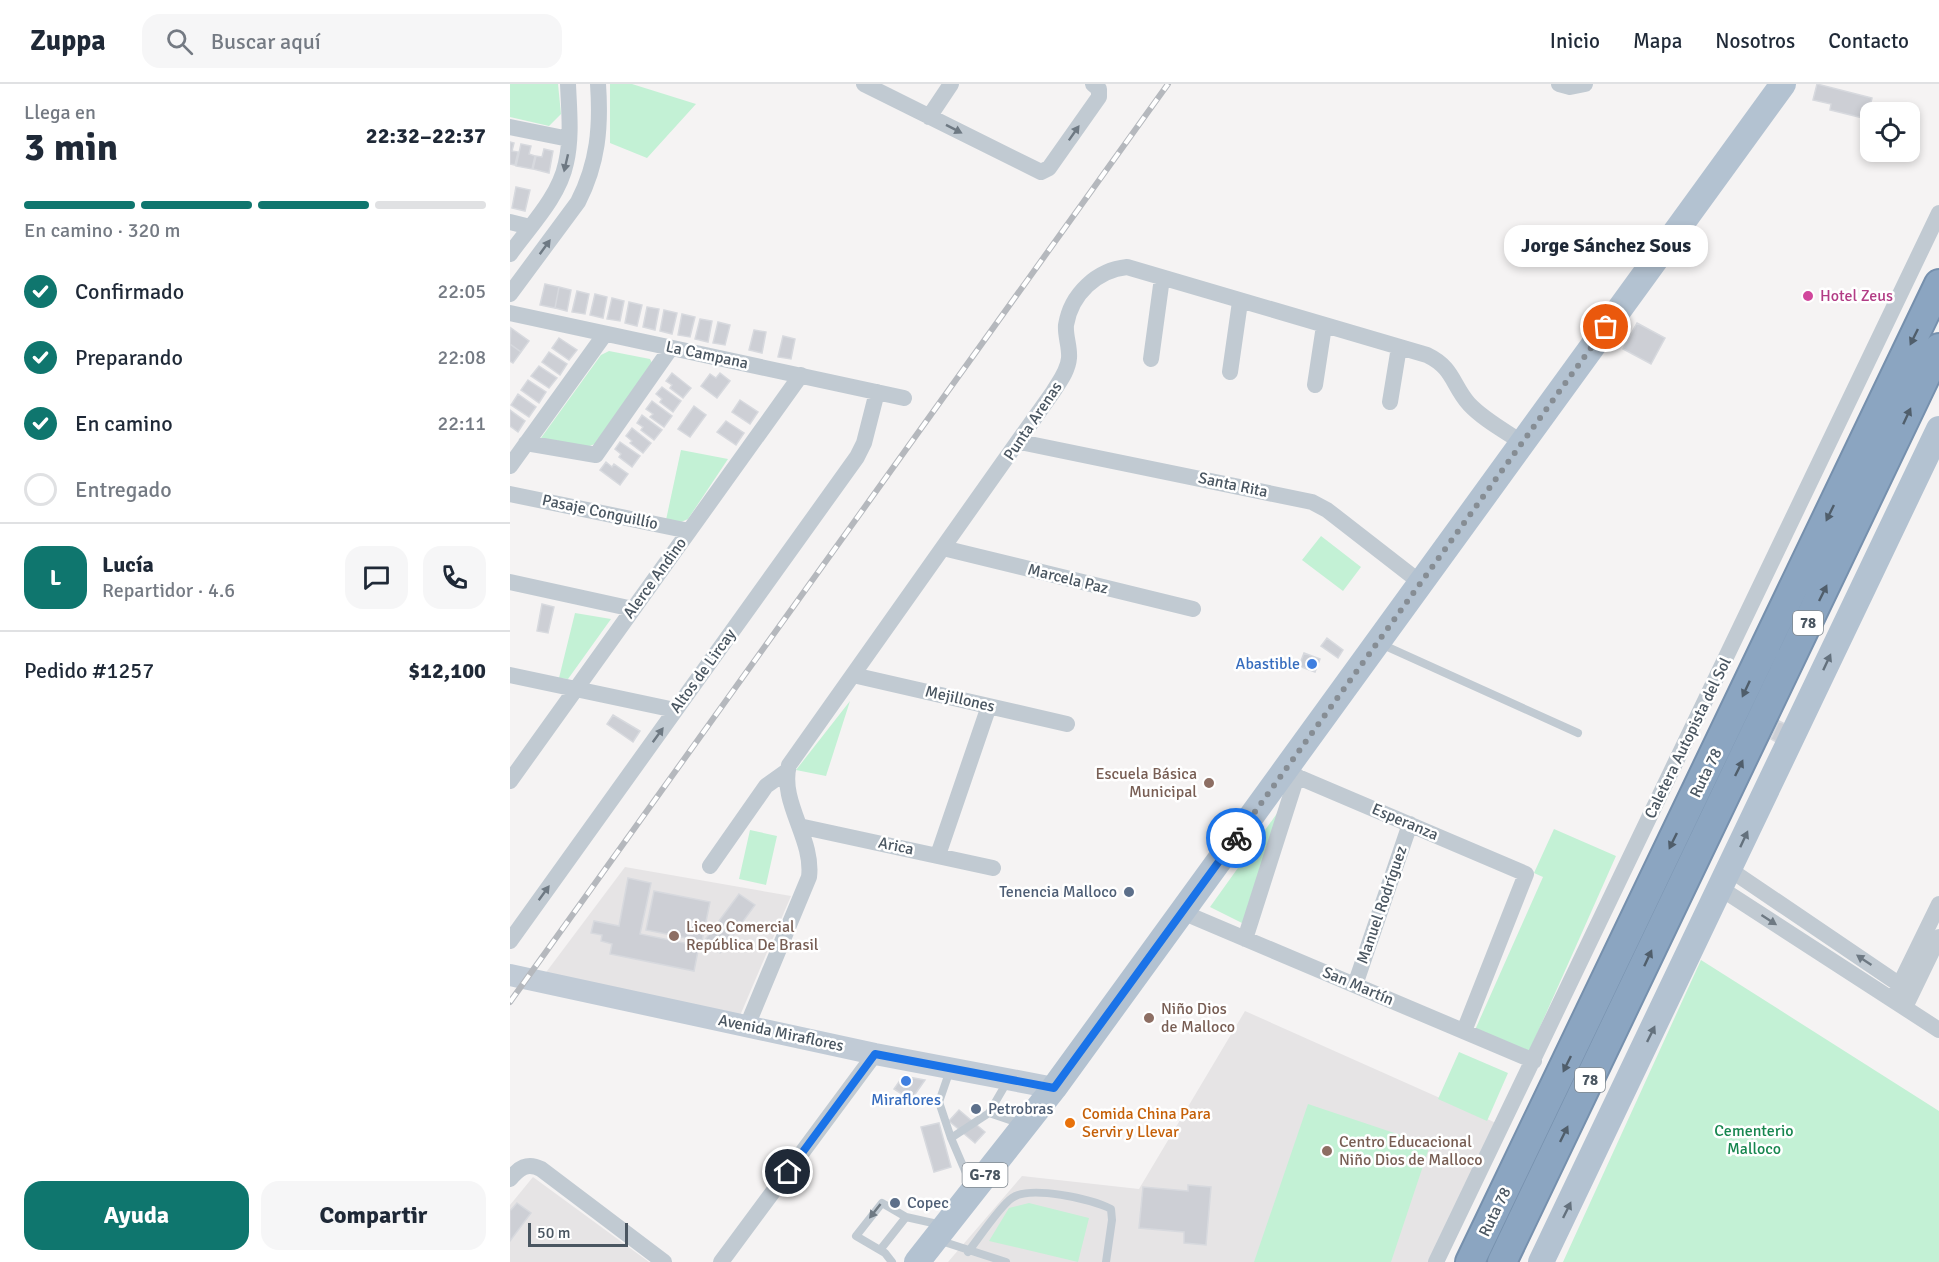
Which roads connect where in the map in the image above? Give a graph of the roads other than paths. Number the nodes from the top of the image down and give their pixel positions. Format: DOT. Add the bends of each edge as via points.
graph roads {
  1 [pos="568,84"];
  2 [pos="598,84"];
  3 [pos="864,84"];
  4 [pos="951,84"];
  5 [pos="1559,84"];
  6 [pos="1585,84"];
  7 [pos="1783,84"];
  8 [pos="1096,88"];
  9 [pos="929,117"];
  10 [pos="510,127"];
  11 [pos="570,139"];
  12 [pos="1939,213"];
  13 [pos="510,222"];
  14 [pos="530,227"];
  15 [pos="510,254"];
  16 [pos="1162,278"];
  17 [pos="1939,284"];
  18 [pos="510,294"];
  19 [pos="1240,302"];
  20 [pos="510,313"];
  21 [pos="1324,326"];
  22 [pos="605,334"];
  23 [pos="1399,347"];
  24 [pos="671,348"];
  25 [pos="1939,348"];
  26 [pos="1151,359"];
  27 [pos="1230,372"];
  28 [pos="801,375"];
  29 [pos="1315,385"];
  30 [pos="877,392"];
  31 [pos="904,398"];
  32 [pos="1390,402"];
  33 [pos="1939,429"];
  34 [pos="1020,442"];
  35 [pos="1524,442"];
  36 [pos="526,443"];
  37 [pos="510,466"];
  38 [pos="510,494"];
  39 [pos="689,531"];
  40 [pos="943,548"];
  41 [pos="510,582"];
  42 [pos="1421,584"];
  43 [pos="633,609"];
  44 [pos="1193,609"];
  45 [pos="1378,642"];
  46 [pos="510,675"];
  47 [pos="853,675"];
  48 [pos="576,689"];
  49 [pos="989,706"];
  50 [pos="675,710"];
  51 [pos="1067,723"];
  52 [pos="1578,733"];
  53 [pos="787,771"];
  54 [pos="1291,774"];
  55 [pos="512,776"];
  56 [pos="1410,824"];
  57 [pos="799,825"];
  58 [pos="938,855"];
  59 [pos="710,866"];
  60 [pos="993,868"];
  61 [pos="1725,878"];
  62 [pos="1939,904"];
  63 [pos="1182,912"];
  64 [pos="1939,937"];
  65 [pos="1245,939"];
  66 [pos="510,941"];
  67 [pos="510,975"];
  68 [pos="1355,985"];
  69 [pos="1903,996"];
  70 [pos="747,1026"];
  71 [pos="1939,1030"];
  72 [pos="1464,1031"];
  73 [pos="875,1054"];
  74 [pos="1534,1061"];
  75 [pos="950,1068"];
  76 [pos="1008,1080"];
  77 [pos="1054,1088"];
  78 [pos="989,1113"];
  79 [pos="1025,1125"];
  80 [pos="951,1138"];
  81 [pos="510,1179"];
  82 [pos="974,1190"];
  83 [pos="906,1217"];
  84 [pos="940,1232"];
  85 [pos="880,1250"];
  86 [pos="968,1252"];
  87 [pos="664,1262"];
  88 [pos="721,1262"];
  89 [pos="892,1262"];
  90 [pos="916,1262"];
  91 [pos="1006,1262"];
  92 [pos="1106,1262"];
  93 [pos="1436,1262"];
  94 [pos="1470,1262"];
  95 [pos="1502,1262"];
  96 [pos="1541,1262"];
  1 -- 11 [label="street"];
  18 -- 2 [label="street, one-way" via="585,189 598,146"];
  3 -- 9 [label="street"];
  4 -- 9 [label="street"];
  5 -- 6 [label="street"];
  7 -- 35 [label="main road, G-78"];
  9 -- 8 [label="street, one-way" via="1044,172 1083,120"];
  10 -- 11 [label="street"];
  11 -- 14 [label="street, one-way" via="562,178"];
  12 -- 74 [label="street, Caletera Autopista del Sol"];
  13 -- 14 [label="street"];
  14 -- 15 [label="street"];
  16 -- 19 [label="street, Punta Arenas"];
  16 -- 26 [label="street"];
  16 -- 34 [label="street, Punta Arenas" via="1127,267 1112,269 1091,280 1072,308 1066,325 1069,358 1064,375"];
  17 -- 94 [label="highway, Ruta 78 / 78, one-way"];
  19 -- 21 [label="street, Punta Arenas"];
  19 -- 27 [label="street"];
  20 -- 22 [label="street, La Campana"];
  21 -- 23 [label="street, Punta Arenas"];
  21 -- 29 [label="street"];
  22 -- 24 [label="street, La Campana"];
  22 -- 36 [label="street"];
  23 -- 32 [label="street"];
  23 -- 35 [label="street, Punta Arenas" via="1438,360 1451,372 1468,403"];
  24 -- 28 [label="street, La Campana"];
  24 -- 36 [label="street" via="596,455"];
  95 -- 25 [label="highway, Ruta 78 / 78, one-way"];
  28 -- 30 [label="street, La Campana"];
  28 -- 39 [label="street, Alerce Andino"];
  30 -- 31 [label="street, La Campana"];
  30 -- 50 [label="street, Altos de Lircay" via="860,452"];
  61 -- 33 [label="main road, one-way"];
  34 -- 40 [label="street, Punta Arenas"];
  34 -- 42 [label="street, Santa Rita" via="1312,502"];
  35 -- 42 [label="main road, G-78"];
  36 -- 37 [label="street"];
  38 -- 39 [label="street, Pasaje Conguillío"];
  39 -- 43 [label="street, Alerce Andino"];
  40 -- 44 [label="street, Marcela Paz"];
  40 -- 47 [label="street, Punta Arenas"];
  41 -- 43 [label="street"];
  42 -- 45 [label="main road, G-78"];
  43 -- 48 [label="street, Alerce Andino"];
  45 -- 52 [label="lane"];
  45 -- 54 [label="main road, G-78"];
  46 -- 48 [label="street"];
  47 -- 49 [label="street, Mejillones"];
  47 -- 53 [label="street, Punta Arenas"];
  48 -- 50 [label="street"];
  48 -- 55 [label="street, Alerce Andino"];
  49 -- 51 [label="street, Mejillones"];
  49 -- 58 [label="street"];
  66 -- 50 [label="street, Altos de Lircay, one-way"];
  53 -- 57 [label="street"];
  53 -- 59 [label="street, Punta Arenas" via="766,786"];
  54 -- 56 [label="street, Esperanza"];
  54 -- 63 [label="main road, G-78"];
  54 -- 65 [label="street"];
  56 -- 68 [label="street, Manuel Rodríguez"];
  56 -- 72 [label="street, Esperanza" via="1526,874"];
  57 -- 58 [label="street, Arica"];
  57 -- 70 [label="street" via="809,877"];
  58 -- 60 [label="street, Arica"];
  61 -- 69 [label="street"];
  96 -- 61 [label="main road, one-way"];
  62 -- 69 [label="street"];
  63 -- 65 [label="street, San Martín"];
  63 -- 77 [label="main road, G-78"];
  64 -- 69 [label="street"];
  65 -- 68 [label="street, San Martín"];
  67 -- 70 [label="main road, Avenida Miraflores"];
  68 -- 72 [label="street, San Martín"];
  69 -- 71 [label="street"];
  70 -- 73 [label="main road, Avenida Miraflores"];
  72 -- 74 [label="street, San Martín"];
  73 -- 75 [label="main road, Avenida Miraflores"];
  73 -- 88 [label="street"];
  74 -- 93 [label="street, Caletera Autopista del Sol"];
  75 -- 76 [label="main road, Avenida Miraflores"];
  75 -- 80 [label="lane" via="939,1102"];
  76 -- 77 [label="main road, Avenida Miraflores"];
  76 -- 78 [label="lane"];
  77 -- 79 [label="main road, G-78"];
  78 -- 79 [label="lane"];
  78 -- 80 [label="lane"];
  79 -- 82 [label="main road, G-78"];
  80 -- 82 [label="lane"];
  81 -- 87 [label="street" via="527,1165 541,1169"];
  82 -- 84 [label="main road, G-78"];
  83 -- 84 [label="lane"];
  83 -- 85 [label="lane"];
  83 -- 85 [label="lane, one-way" via="882,1203 856,1236"];
  84 -- 86 [label="lane"];
  84 -- 90 [label="main road, G-78"];
  85 -- 89 [label="lane"];
  86 -- 91 [label="lane"];
  86 -- 92 [label="lane" via="1012,1198 1029,1191 1100,1203 1111,1209"];
}
